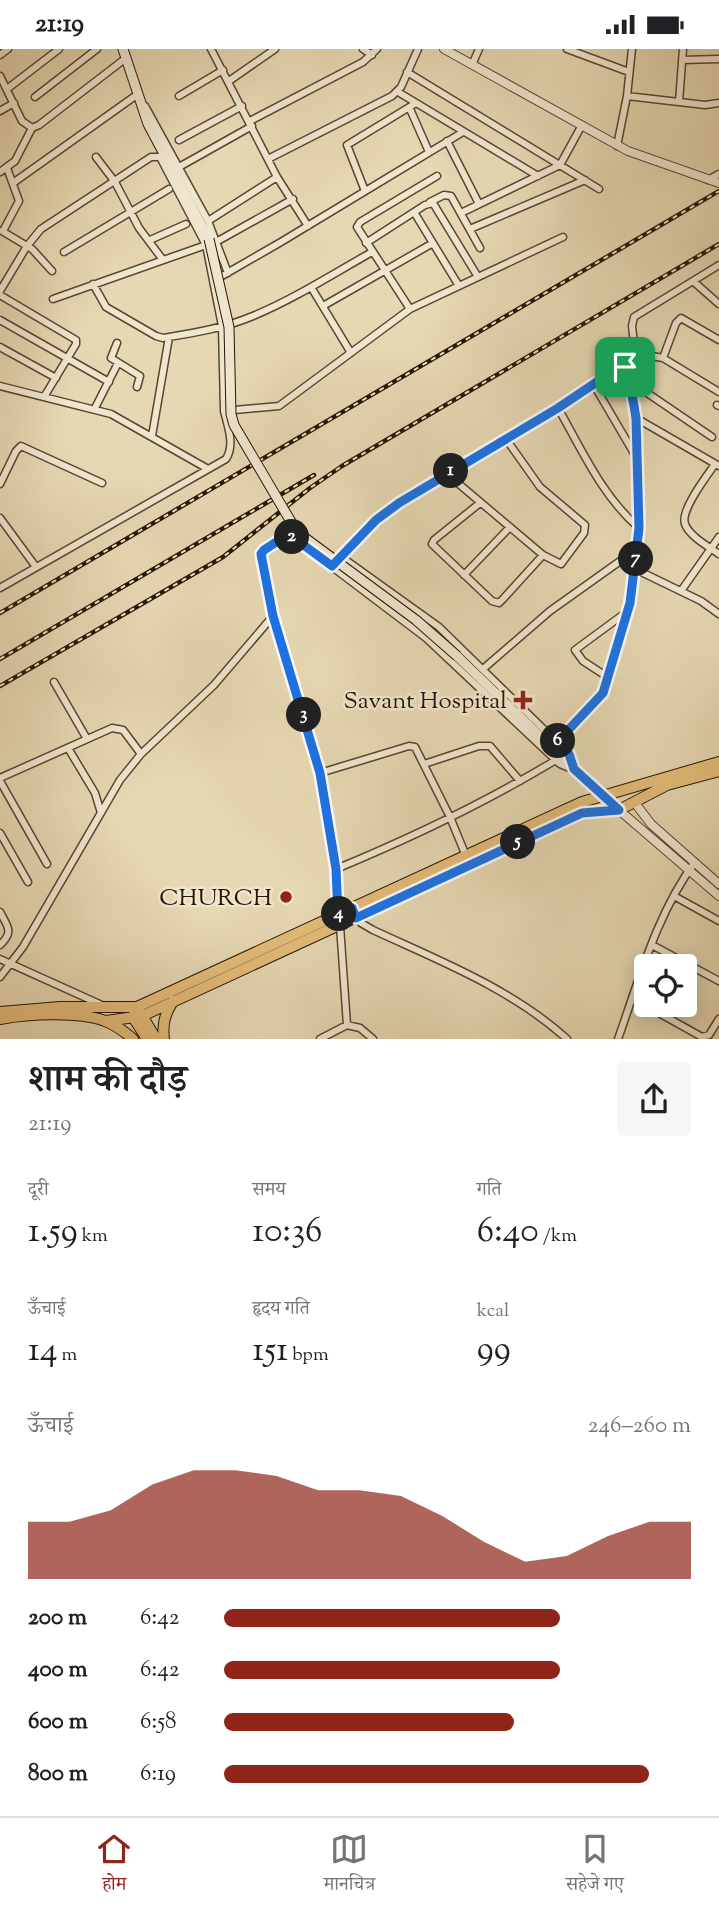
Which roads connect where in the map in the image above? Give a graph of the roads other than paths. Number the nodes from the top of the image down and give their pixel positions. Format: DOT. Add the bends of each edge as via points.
graph roads {
  1 [pos="8,49"];
  2 [pos="59,49"];
  3 [pos="97,49"];
  4 [pos="275,49"];
  5 [pos="363,49"];
  6 [pos="418,49"];
  7 [pos="444,49"];
  8 [pos="479,49"];
  9 [pos="567,49"];
  10 [pos="632,49"];
  11 [pos="683,49"];
  12 [pos="712,49"];
  13 [pos="214,50"];
  14 [pos="577,51"];
  15 [pos="375,52"];
  16 [pos="124,53"];
  17 [pos="0,55"];
  18 [pos="719,59"];
  19 [pos="682,60"];
  20 [pos="711,60"];
  21 [pos="472,65"];
  22 [pos="223,70"];
  23 [pos="407,72"];
  24 [pos="629,72"];
  25 [pos="0,76"];
  26 [pos="229,81"];
  27 [pos="7,89"];
  28 [pos="398,92"];
  29 [pos="179,96"];
  30 [pos="626,96"];
  31 [pos="35,97"];
  32 [pos="139,99"];
  33 [pos="679,102"];
  34 [pos="14,103"];
  35 [pos="416,103"];
  36 [pos="719,103"];
  37 [pos="242,106"];
  38 [pos="410,109"];
  39 [pos="0,111"];
  40 [pos="251,123"];
  41 [pos="582,125"];
  42 [pos="32,128"];
  43 [pos="463,132"];
  44 [pos="179,139"];
  45 [pos="447,141"];
  46 [pos="617,146"];
  47 [pos="429,152"];
  48 [pos="96,157"];
  49 [pos="268,159"];
  50 [pos="560,165"];
  51 [pos="179,167"];
  52 [pos="4,170"];
  53 [pos="719,174"];
  54 [pos="437,176"];
  55 [pos="538,176"];
  56 [pos="277,177"];
  57 [pos="585,180"];
  58 [pos="708,180"];
  59 [pos="115,182"];
  60 [pos="13,183"];
  61 [pos="719,183"];
  62 [pos="169,189"];
  63 [pos="599,189"];
  64 [pos="365,191"];
  65 [pos="293,199"];
  66 [pos="430,202"];
  67 [pos="480,204"];
  68 [pos="129,212"];
  69 [pos="414,212"];
  70 [pos="461,213"];
  71 [pos="208,221"];
  72 [pos="186,224"];
  73 [pos="308,226"];
  74 [pos="470,229"];
  75 [pos="1,230"];
  76 [pos="563,237"];
  77 [pos="150,240"];
  78 [pos="210,242"];
  79 [pos="366,243"];
  80 [pos="433,243"];
  81 [pos="27,246"];
  82 [pos="480,248"];
  83 [pos="64,251"];
  84 [pos="372,251"];
  85 [pos="163,260"];
  86 [pos="719,265"];
  87 [pos="52,271"];
  88 [pos="384,271"];
  89 [pos="711,271"];
  90 [pos="0,272"];
  91 [pos="228,273"];
  92 [pos="719,273"];
  93 [pos="8,277"];
  94 [pos="478,277"];
  95 [pos="213,281"];
  96 [pos="694,282"];
  97 [pos="93,284"];
  98 [pos="459,286"];
  99 [pos="311,287"];
  100 [pos="0,293"];
  101 [pos="53,299"];
  102 [pos="719,304"];
  103 [pos="323,306"];
  104 [pos="410,309"];
  105 [pos="0,320"];
  106 [pos="222,326"];
  107 [pos="169,337"];
  108 [pos="719,340"];
  109 [pos="117,343"];
  110 [pos="0,347"];
  111 [pos="351,353"];
  112 [pos="635,353"];
  113 [pos="663,358"];
  114 [pos="68,359"];
  115 [pos="118,363"];
  116 [pos="625,367"];
  117 [pos="56,378"];
  118 [pos="109,382"];
  119 [pos="631,382"];
  120 [pos="594,385"];
  121 [pos="0,386"];
  122 [pos="137,387"];
  123 [pos="719,391"];
  124 [pos="44,397"];
  125 [pos="95,408"];
  126 [pos="558,408"];
  127 [pos="224,411"];
  128 [pos="636,418"];
  129 [pos="152,436"];
  130 [pos="712,437"];
  131 [pos="506,439"];
  132 [pos="636,457"];
  133 [pos="717,465"];
  134 [pos="208,469"];
  135 [pos="447,474"];
  136 [pos="102,483"];
  137 [pos="0,484"];
  138 [pos="480,503"];
  139 [pos="0,518"];
  140 [pos="510,527"];
  141 [pos="639,528"];
  142 [pos="719,537"];
  143 [pos="711,548"];
  144 [pos="637,549"];
  145 [pos="719,554"];
  146 [pos="543,555"];
  147 [pos="341,556"];
  148 [pos="332,566"];
  149 [pos="36,567"];
  150 [pos="635,569"];
  151 [pos="464,575"];
  152 [pos="0,588"];
  153 [pos="681,591"];
  154 [pos="628,611"];
  155 [pos="719,614"];
  156 [pos="273,616"];
  157 [pos="483,669"];
  158 [pos="609,678"];
  159 [pos="54,682"];
  160 [pos="87,739"];
  161 [pos="556,743"];
  162 [pos="68,748"];
  163 [pos="141,754"];
  164 [pos="556,760"];
  165 [pos="719,762"];
  166 [pos="424,764"];
  167 [pos="574,769"];
  168 [pos="719,771"];
  169 [pos="320,773"];
  170 [pos="0,780"];
  171 [pos="520,781"];
  172 [pos="95,793"];
  173 [pos="602,796"];
  174 [pos="110,798"];
  175 [pos="635,803"];
  176 [pos="619,810"];
  177 [pos="101,813"];
  178 [pos="450,817"];
  179 [pos="0,832"];
  180 [pos="466,856"];
  181 [pos="47,864"];
  182 [pos="692,866"];
  183 [pos="336,869"];
  184 [pos="27,882"];
  185 [pos="719,884"];
  186 [pos="674,896"];
  187 [pos="719,896"];
  188 [pos="0,912"];
  189 [pos="354,913"];
  190 [pos="339,920"];
  191 [pos="719,921"];
  192 [pos="0,945"];
  193 [pos="652,945"];
  194 [pos="0,959"];
  195 [pos="11,964"];
  196 [pos="0,977"];
  197 [pos="719,981"];
  198 [pos="632,998"];
  199 [pos="174,1001"];
  200 [pos="109,1008"];
  201 [pos="0,1012"];
  202 [pos="137,1013"];
  203 [pos="0,1019"];
  204 [pos="719,1019"];
  205 [pos="106,1021"];
  206 [pos="347,1025"];
  207 [pos="133,1039"];
  208 [pos="147,1039"];
  209 [pos="156,1039"];
  210 [pos="164,1039"];
  211 [pos="320,1039"];
  212 [pos="373,1039"];
  213 [pos="567,1039"];
  214 [pos="618,1039"];
  1 -- 17 [label="street"];
  2 -- 27 [label="street"];
  3 -- 31 [label="street"];
  4 -- 26 [label="street"];
  5 -- 15 [label="street"];
  6 -- 23 [label="street"];
  7 -- 21 [label="street"];
  8 -- 21 [label="street"];
  9 -- 14 [label="street"];
  10 -- 24 [label="street"];
  11 -- 19 [label="street"];
  12 -- 20 [label="street"];
  13 -- 22 [label="street"];
  14 -- 24 [label="street"];
  15 -- 40 [label="street"];
  16 -- 32 [label="main road"];
  16 -- 42 [label="street"];
  18 -- 20 [label="street"];
  19 -- 20 [label="street"];
  19 -- 33 [label="street"];
  21 -- 41 [label="street"];
  22 -- 26 [label="street"];
  22 -- 29 [label="street"];
  23 -- 28 [label="street"];
  23 -- 50 [label="street"];
  24 -- 30 [label="street"];
  25 -- 27 [label="street"];
  26 -- 37 [label="street"];
  27 -- 34 [label="street"];
  28 -- 35 [label="street"];
  28 -- 49 [label="street"];
  30 -- 33 [label="street"];
  30 -- 46 [label="street"];
  32 -- 51 [label="street"];
  32 -- 60 [label="street"];
  32 -- 78 [label="main road"];
  33 -- 36 [label="street"];
  34 -- 39 [label="street"];
  34 -- 42 [label="street" via="22,121"];
  35 -- 38 [label="street"];
  35 -- 43 [label="street"];
  37 -- 40 [label="street"];
  37 -- 44 [label="street"];
  38 -- 47 [label="street"];
  38 -- 64 [label="street" via="347,145"];
  40 -- 49 [label="street"];
  40 -- 51 [label="street"];
  41 -- 46 [label="street"];
  41 -- 50 [label="street"];
  42 -- 52 [label="street" via="15,161"];
  43 -- 45 [label="street"];
  43 -- 55 [label="street"];
  45 -- 47 [label="street"];
  45 -- 67 [label="street"];
  46 -- 58 [label="street"];
  47 -- 64 [label="street"];
  48 -- 59 [label="street"];
  49 -- 56 [label="street"];
  50 -- 55 [label="street"];
  50 -- 57 [label="street"];
  51 -- 71 [label="street"];
  52 -- 60 [label="street"];
  53 -- 58 [label="street"];
  54 -- 79 [label="street" via="357,225"];
  55 -- 67 [label="street"];
  56 -- 65 [label="street"];
  56 -- 71 [label="street"];
  57 -- 63 [label="street"];
  57 -- 74 [label="street"];
  58 -- 61 [label="street"];
  59 -- 68 [label="street"];
  59 -- 78 [label="street" via="151,157 160,157"];
  59 -- 81 [label="street" via="41,229"];
  60 -- 75 [label="street" via="19,205"];
  62 -- 68 [label="street"];
  64 -- 73 [label="street"];
  65 -- 73 [label="street"];
  65 -- 78 [label="street"];
  66 -- 69 [label="street"];
  66 -- 70 [label="street" via="448,194"];
  66 -- 94 [label="street"];
  67 -- 70 [label="street"];
  68 -- 77 [label="street"];
  68 -- 83 [label="street"];
  69 -- 79 [label="street"];
  69 -- 80 [label="street"];
  70 -- 74 [label="street"];
  71 -- 78 [label="street"];
  72 -- 77 [label="street"];
  73 -- 91 [label="street"];
  74 -- 82 [label="street"];
  75 -- 81 [label="street"];
  76 -- 94 [label="street"];
  77 -- 85 [label="street"];
  78 -- 85 [label="street"];
  78 -- 91 [label="street"];
  78 -- 95 [label="street"];
  78 -- 167 [label="main road, bridge" via="229,327 234,425 291,524 457,656"];
  79 -- 84 [label="street"];
  80 -- 88 [label="street"];
  80 -- 98 [label="street"];
  81 -- 87 [label="street"];
  81 -- 93 [label="street"];
  84 -- 88 [label="street"];
  84 -- 99 [label="street"];
  85 -- 97 [label="street"];
  86 -- 89 [label="street"];
  88 -- 103 [label="street"];
  88 -- 104 [label="street"];
  89 -- 92 [label="street"];
  89 -- 96 [label="street"];
  90 -- 93 [label="street"];
  91 -- 95 [label="street"];
  93 -- 100 [label="street"];
  94 -- 98 [label="street"];
  95 -- 106 [label="street"];
  96 -- 102 [label="street"];
  96 -- 112 [label="street" via="634,317"];
  97 -- 101 [label="street"];
  97 -- 107 [label="street" via="110,310 156,336"];
  98 -- 104 [label="street"];
  99 -- 103 [label="street"];
  99 -- 106 [label="street"];
  100 -- 114 [label="street" via="76,339"];
  103 -- 111 [label="street"];
  104 -- 111 [label="street"];
  105 -- 114 [label="street"];
  106 -- 107 [label="street"];
  106 -- 127 [label="street"];
  107 -- 129 [label="street"];
  108 -- 113 [label="street" via="681,318"];
  109 -- 115 [label="street" via="110,356"];
  110 -- 117 [label="street"];
  111 -- 127 [label="street" via="279,405"];
  112 -- 113 [label="street"];
  112 -- 116 [label="street"];
  113 -- 123 [label="street"];
  114 -- 117 [label="street"];
  114 -- 118 [label="street"];
  115 -- 118 [label="street"];
  115 -- 122 [label="street" via="140,376"];
  116 -- 119 [label="street"];
  116 -- 120 [label="street"];
  117 -- 124 [label="street"];
  118 -- 125 [label="street"];
  119 -- 128 [label="street"];
  119 -- 130 [label="street"];
  120 -- 126 [label="street"];
  120 -- 132 [label="street"];
  121 -- 124 [label="street"];
  124 -- 125 [label="street"];
  125 -- 129 [label="street"];
  126 -- 131 [label="street"];
  126 -- 141 [label="street" via="608,496"];
  127 -- 134 [label="street" via="229,454"];
  128 -- 132 [label="street"];
  128 -- 133 [label="street"];
  129 -- 134 [label="street"];
  131 -- 135 [label="street"];
  131 -- 146 [label="street" via="540,487 585,525 561,564"];
  132 -- 141 [label="street"];
  133 -- 143 [label="street" via="684,520 685,527"];
  134 -- 149 [label="street"];
  135 -- 138 [label="street"];
  135 -- 147 [label="street" via="388,510"];
  136 -- 137 [label="street" via="21,446"];
  138 -- 140 [label="street"];
  138 -- 151 [label="street" via="432,542"];
  139 -- 149 [label="street"];
  140 -- 146 [label="street"];
  140 -- 151 [label="street"];
  141 -- 144 [label="street"];
  142 -- 143 [label="street"];
  143 -- 145 [label="street"];
  143 -- 153 [label="street"];
  144 -- 150 [label="street"];
  144 -- 157 [label="street" via="532,625"];
  146 -- 151 [label="street" via="499,603"];
  147 -- 148 [label="street"];
  147 -- 157 [label="street" via="439,627"];
  148 -- 156 [label="street" via="291,536 264,550 261,558"];
  148 -- 164 [label="street" via="426,638"];
  149 -- 152 [label="street"];
  150 -- 153 [label="street"];
  150 -- 154 [label="street"];
  153 -- 155 [label="street"];
  154 -- 158 [label="street"];
  154 -- 158 [label="street" via="575,650"];
  156 -- 163 [label="street" via="214,685"];
  156 -- 169 [label="street"];
  157 -- 161 [label="street"];
  158 -- 161 [label="street" via="597,701"];
  159 -- 160 [label="street"];
  160 -- 162 [label="street"];
  160 -- 163 [label="street" via="118,728"];
  161 -- 167 [label="street" via="569,754"];
  162 -- 170 [label="street"];
  162 -- 172 [label="street"];
  163 -- 174 [label="street"];
  164 -- 167 [label="street"];
  164 -- 171 [label="street"];
  165 -- 173 [label="main road"];
  166 -- 169 [label="street" via="412,746"];
  166 -- 171 [label="street" via="490,746"];
  166 -- 178 [label="street"];
  167 -- 173 [label="main road"];
  168 -- 175 [label="main road" via="667,785"];
  169 -- 183 [label="street"];
  170 -- 181 [label="street"];
  171 -- 178 [label="street"];
  172 -- 174 [label="street"];
  172 -- 177 [label="street"];
  173 -- 176 [label="main road"];
  173 -- 180 [label="main road"];
  174 -- 177 [label="street"];
  175 -- 176 [label="main road"];
  175 -- 182 [label="street"];
  176 -- 182 [label="street"];
  176 -- 189 [label="main road" via="582,813"];
  177 -- 195 [label="street"];
  178 -- 180 [label="street"];
  178 -- 183 [label="street"];
  179 -- 184 [label="street"];
  180 -- 189 [label="main road"];
  182 -- 185 [label="street"];
  182 -- 186 [label="street"];
  182 -- 187 [label="street"];
  183 -- 190 [label="street"];
  186 -- 191 [label="street"];
  186 -- 193 [label="street"];
  188 -- 192 [label="street" via="9,933"];
  189 -- 190 [label="main road"];
  189 -- 213 [label="street" via="373,930 522,1004"];
  190 -- 199 [label="main road"];
  190 -- 202 [label="main road"];
  190 -- 206 [label="street"];
  193 -- 197 [label="street"];
  193 -- 198 [label="street"];
  194 -- 195 [label="street"];
  195 -- 196 [label="street"];
  195 -- 200 [label="street"];
  198 -- 204 [label="street" via="702,1037 709,1035"];
  198 -- 214 [label="street"];
  199 -- 202 [label="main road"];
  199 -- 210 [label="main road" via="166,1013"];
  200 -- 201 [label="main road"];
  200 -- 202 [label="main road"];
  202 -- 205 [label="main road"];
  202 -- 208 [label="main road"];
  202 -- 209 [label="main road"];
  203 -- 205 [label="main road" via="67,1015"];
  205 -- 207 [label="main road"];
  206 -- 211 [label="street"];
  206 -- 212 [label="street" via="360,1028"];
}
